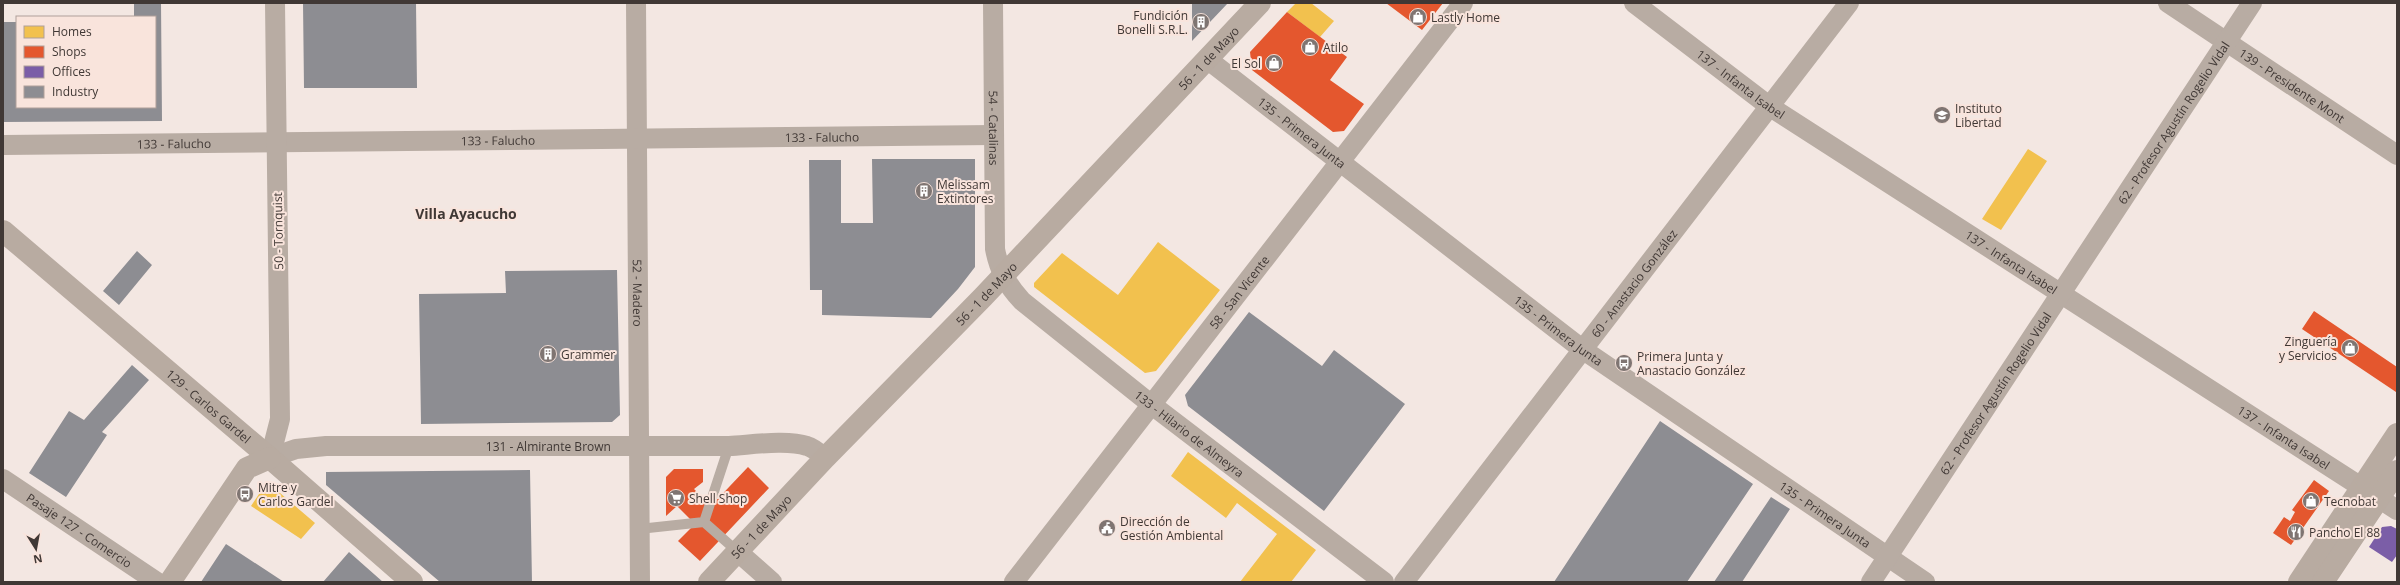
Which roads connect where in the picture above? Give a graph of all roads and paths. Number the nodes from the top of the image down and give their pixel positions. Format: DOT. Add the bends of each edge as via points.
graph roads {
  1 [pos="275,3"];
  2 [pos="636,3"];
  3 [pos="993,3"];
  4 [pos="1260,3"];
  5 [pos="1463,3"];
  6 [pos="1634,3"];
  7 [pos="1849,3"];
  8 [pos="2168,3"];
  9 [pos="2252,3"];
  10 [pos="2226,41"];
  11 [pos="1207,59"];
  12 [pos="1769,106"];
  13 [pos="994,135"];
  14 [pos="636,137"];
  15 [pos="277,142"];
  16 [pos="3,145"];
  17 [pos="2397,155"];
  18 [pos="1340,163"];
  19 [pos="3,231"];
  20 [pos="1002,276"];
  21 [pos="2061,293"];
  22 [pos="1582,349"];
  23 [pos="1152,405"];
  24 [pos="2397,434"];
  25 [pos="638,446"];
  26 [pos="729,446"];
  27 [pos="270,458"];
  28 [pos="825,458"];
  29 [pos="2397,471"];
  30 [pos="3,479"];
  31 [pos="2371,492"];
  32 [pos="2397,510"];
  33 [pos="704,522"];
  34 [pos="638,529"];
  35 [pos="738,552"];
  36 [pos="1888,557"];
  37 [pos="157,582"];
  38 [pos="170,582"];
  39 [pos="412,582"];
  40 [pos="640,582"];
  41 [pos="709,582"];
  42 [pos="772,582"];
  43 [pos="1014,582"];
  44 [pos="1384,582"];
  45 [pos="1404,582"];
  46 [pos="1871,582"];
  47 [pos="1925,582"];
  48 [pos="2299,582"];
  49 [pos="2323,582"];
  1 -- 15 [label="street, 50 - Tornquist"];
  2 -- 14 [label="street, 52 - Madero"];
  3 -- 13 [label="street, 54 - Catalinas"];
  4 -- 11 [label="main road, 56 - 1 de Mayo"];
  5 -- 18 [label="street, 58 - San Vicente"];
  6 -- 12 [label="street, 137 - Infanta Isabel"];
  7 -- 12 [label="street, 60 - Anastacio González"];
  8 -- 10 [label="street, 139 - Presidente Mont"];
  9 -- 10 [label="street, 62 - Profesor Agustín Rogelio Vidal"];
  10 -- 17 [label="street, 139 - Presidente Mont"];
  10 -- 21 [label="street, 62 - Profesor Agustín Rogelio Vidal"];
  11 -- 18 [label="street, 135 - Primera Junta"];
  11 -- 20 [label="main road, 56 - 1 de Mayo"];
  12 -- 21 [label="street, 137 - Infanta Isabel"];
  12 -- 22 [label="street, 60 - Anastacio González"];
  13 -- 14 [label="street, 133 - Falucho"];
  13 -- 20 [label="street, 54 - Catalinas" via="994,249"];
  14 -- 15 [label="street, 133 - Falucho"];
  14 -- 25 [label="street, 52 - Madero"];
  15 -- 16 [label="street, 133 - Falucho"];
  15 -- 27 [label="street, 50 - Tornquist" via="280,419"];
  18 -- 22 [label="street, 135 - Primera Junta"];
  18 -- 23 [label="street, 58 - San Vicente"];
  19 -- 27 [label="main road, 129 - Carlos Gardel"];
  20 -- 23 [label="street, 133 - Hilario de Almeyra" via="1022,301"];
  20 -- 28 [label="main road, 56 - 1 de Mayo"];
  21 -- 31 [label="street, 137 - Infanta Isabel"];
  21 -- 36 [label="street, 62 - Profesor Agustín Rogelio Vidal"];
  22 -- 36 [label="street, 135 - Primera Junta"];
  22 -- 45 [label="street, 60 - Anastacio González"];
  23 -- 43 [label="street, 58 - San Vicente"];
  23 -- 44 [label="street, 133 - Hilario de Almeyra"];
  24 -- 31 [label="main road"];
  25 -- 26 [label="street, 131 - Almirante Brown"];
  25 -- 27 [label="street, 131 - Almirante Brown" via="326,446 296,449"];
  25 -- 34 [label="street, 52 - Madero"];
  26 -- 28 [label="street, 131 - Almirante Brown" via="805,445"];
  26 -- 33 [label="lane"];
  27 -- 38 [label="main road" via="247,468"];
  27 -- 39 [label="main road, 129 - Carlos Gardel"];
  28 -- 35 [label="main road, 56 - 1 de Mayo"];
  29 -- 31 [label="main road"];
  30 -- 37 [label="street, Pasaje 127 - Comercio"];
  31 -- 32 [label="street, 137 - Infanta Isabel"];
  31 -- 48 [label="main road"];
  31 -- 49 [label="main road"];
  33 -- 34 [label="lane"];
  33 -- 35 [label="lane"];
  34 -- 40 [label="street, 52 - Madero"];
  35 -- 41 [label="main road, 56 - 1 de Mayo"];
  35 -- 42 [label="street"];
  36 -- 46 [label="street, 62 - Profesor Agustín Rogelio Vidal"];
  36 -- 47 [label="street, 135 - Primera Junta"];
}
